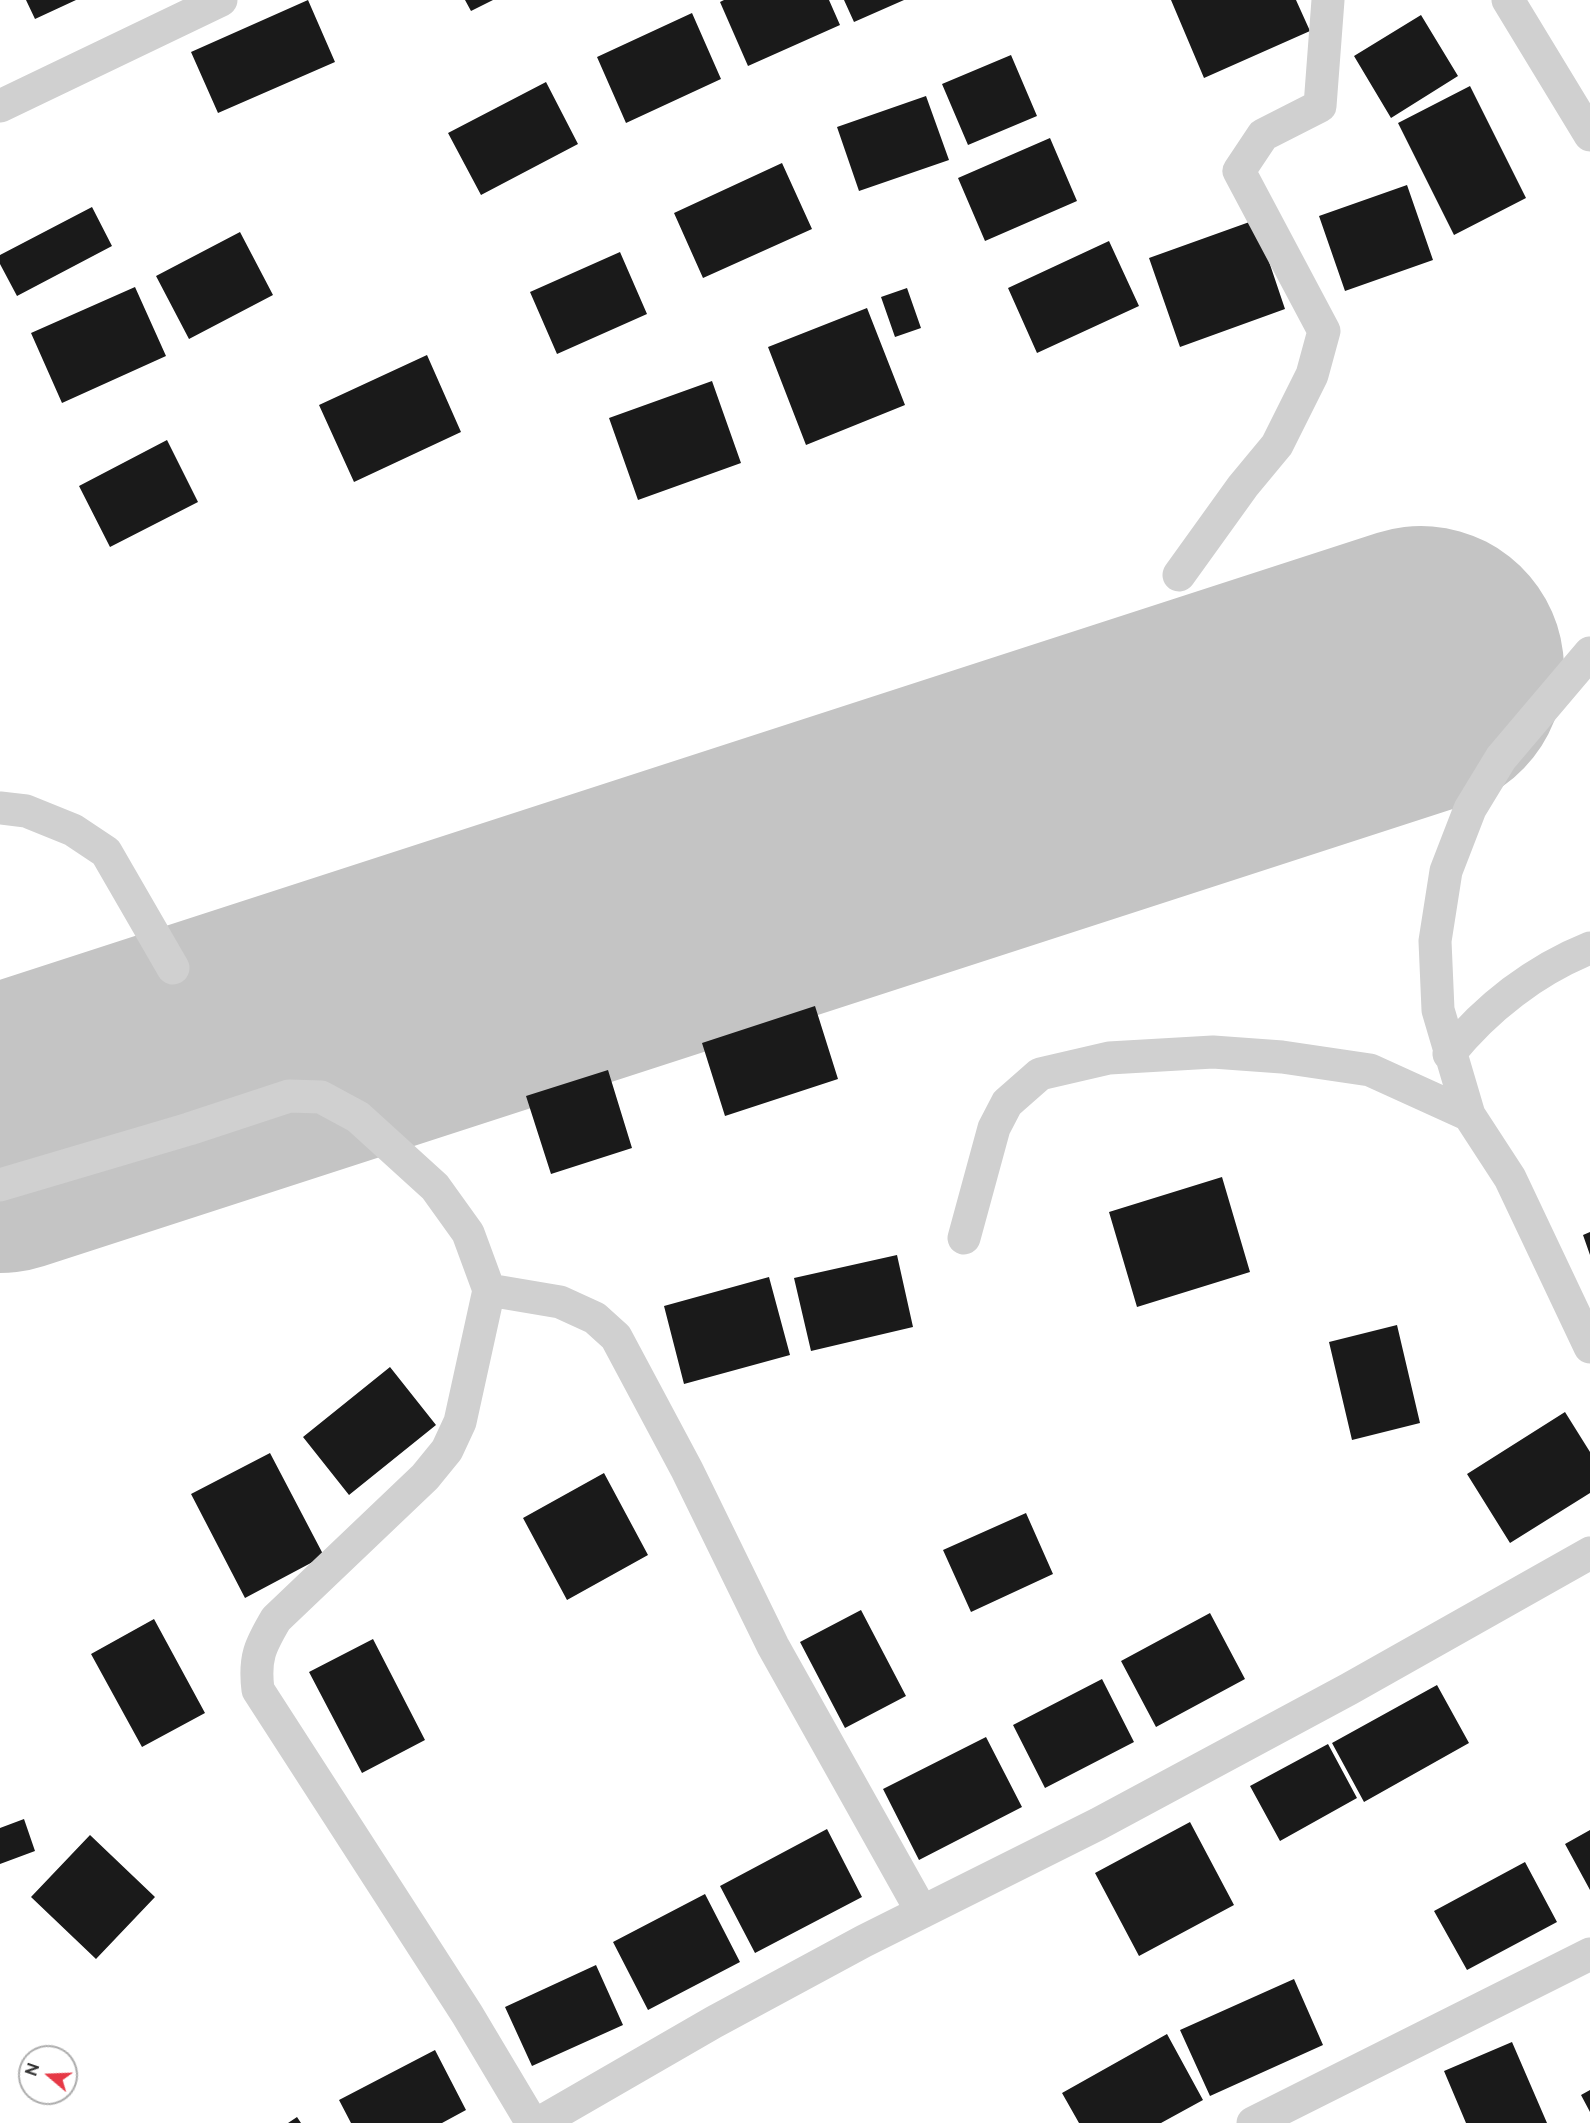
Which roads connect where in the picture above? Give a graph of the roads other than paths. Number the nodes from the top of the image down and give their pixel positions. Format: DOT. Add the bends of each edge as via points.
graph roads {
  1 [pos="221,0"];
  2 [pos="1328,0"];
  3 [pos="1508,0"];
  4 [pos="0,106"];
  5 [pos="1590,135"];
  6 [pos="1179,575"];
  7 [pos="1590,653"];
  8 [pos="0,808"];
  9 [pos="1590,948"];
  10 [pos="173,968"];
  11 [pos="1449,1054"];
  12 [pos="1469,1115"];
  13 [pos="0,1185"];
  14 [pos="964,1238"];
  15 [pos="489,1290"];
  16 [pos="1590,1347"];
  17 [pos="1590,1553"];
  18 [pos="922,1912"];
  19 [pos="1590,1954"];
  20 [pos="532,2123"];
  21 [pos="539,2123"];
  22 [pos="1253,2123"];
  1 -- 4 [label="street"];
  2 -- 6 [label="street" via="1320,106 1263,135 1239,171 1324,331 1312,375 1276,445"];
  3 -- 5 [label="street"];
  7 -- 11 [label="street" via="1501,758 1470,809 1446,871 1435,941 1438,1010"];
  8 -- 10 [label="street" via="26,811 73,830 106,852"];
  9 -- 11 [label="street" via="1557,961 1517,988 1471,1027"];
  11 -- 12 [label="street"];
  12 -- 14 [label="street" via="1370,1070 1282,1057 1213,1052 1108,1058 1040,1074 1007,1103 994,1128"];
  12 -- 16 [label="street" via="1510,1178"];
  13 -- 15 [label="street" via="289,1096 321,1097 358,1117 435,1188 468,1233"];
  15 -- 18 [label="street" via="560,1302 595,1318 616,1337 687,1470 773,1646"];
  15 -- 20 [label="street" via="460,1422 447,1450 425,1477 276,1619 261,1643 255,1666 258,1690 467,2013"];
  17 -- 18 [label="street" via="1108,1819"];
  18 -- 21 [label="street" via="714,2022"];
  19 -- 22 [label="street"];
}
